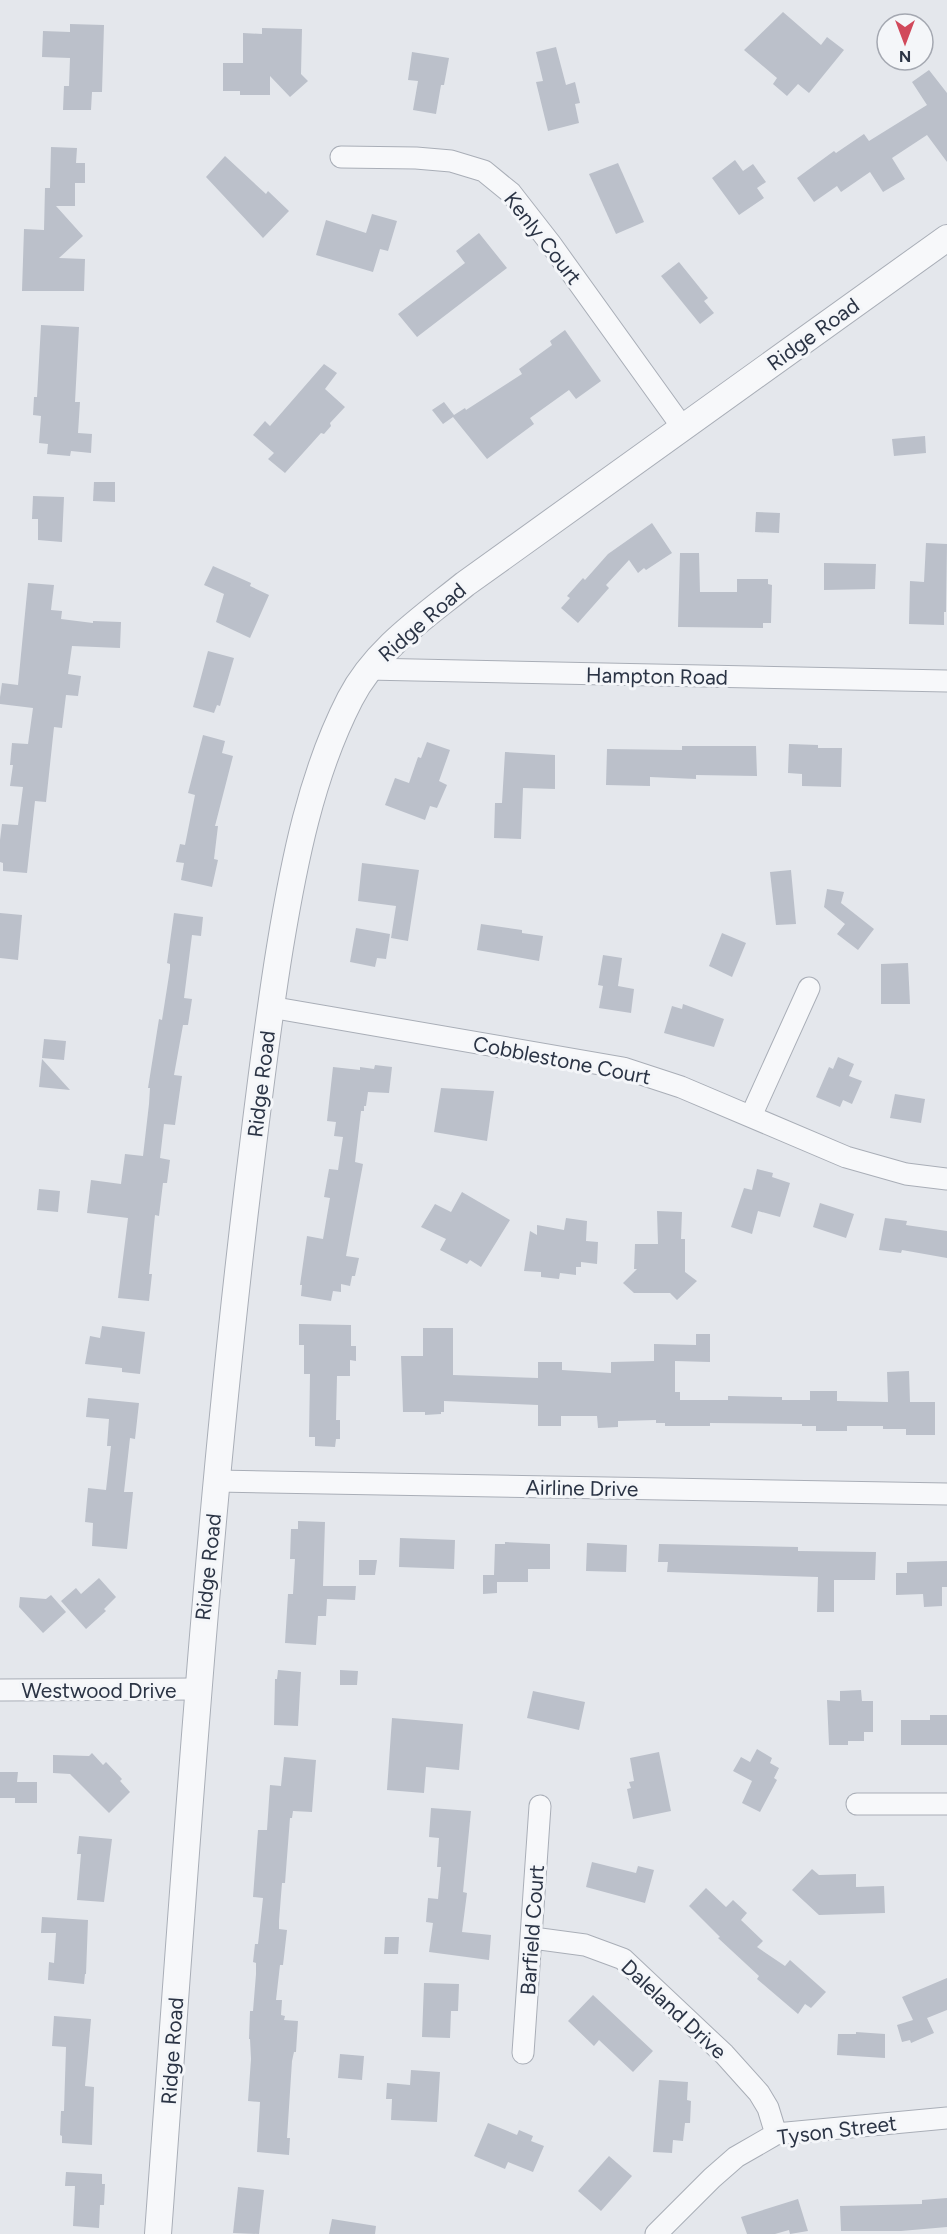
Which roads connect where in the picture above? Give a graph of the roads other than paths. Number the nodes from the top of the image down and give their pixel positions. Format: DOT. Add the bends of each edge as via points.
graph roads {
  1 [pos="340,157"];
  2 [pos="947,237"];
  3 [pos="683,428"];
  4 [pos="367,669"];
  5 [pos="947,681"];
  6 [pos="809,988"];
  7 [pos="270,1007"];
  8 [pos="751,1116"];
  9 [pos="947,1179"];
  10 [pos="217,1481"];
  11 [pos="947,1494"];
  12 [pos="197,1689"];
  13 [pos="0,1690"];
  14 [pos="857,1804"];
  15 [pos="947,1804"];
  16 [pos="540,1806"];
  17 [pos="533,1938"];
  18 [pos="523,2054"];
  19 [pos="947,2118"];
  20 [pos="776,2134"];
  21 [pos="158,2234"];
  22 [pos="656,2234"];
  1 -- 3 [label="street, Kenly Court" via="451,161 484,171 511,193 544,235"];
  2 -- 3 [label="street, Ridge Road"];
  3 -- 4 [label="street, Ridge Road" via="465,584 400,636"];
  4 -- 5 [label="street, Hampton Road"];
  4 -- 7 [label="street, Ridge Road" via="328,747 296,854"];
  6 -- 8 [label="street"];
  7 -- 8 [label="street, Cobblestone Court" via="623,1068"];
  7 -- 10 [label="street, Ridge Road"];
  8 -- 9 [label="street, Cobblestone Court" via="854,1160 906,1174"];
  10 -- 11 [label="street, Airline Drive"];
  10 -- 12 [label="street, Ridge Road"];
  12 -- 13 [label="street, Westwood Drive"];
  12 -- 21 [label="street, Ridge Road"];
  14 -- 15 [label="street"];
  16 -- 17 [label="street, Barfield Court"];
  17 -- 18 [label="street, Barfield Court"];
  17 -- 20 [label="street, Daleland Drive" via="585,1945 623,1959 724,2054 759,2093"];
  19 -- 20 [label="street, Tyson Street"];
  20 -- 22 [label="street, Tyson Street" via="736,2157"];
}
